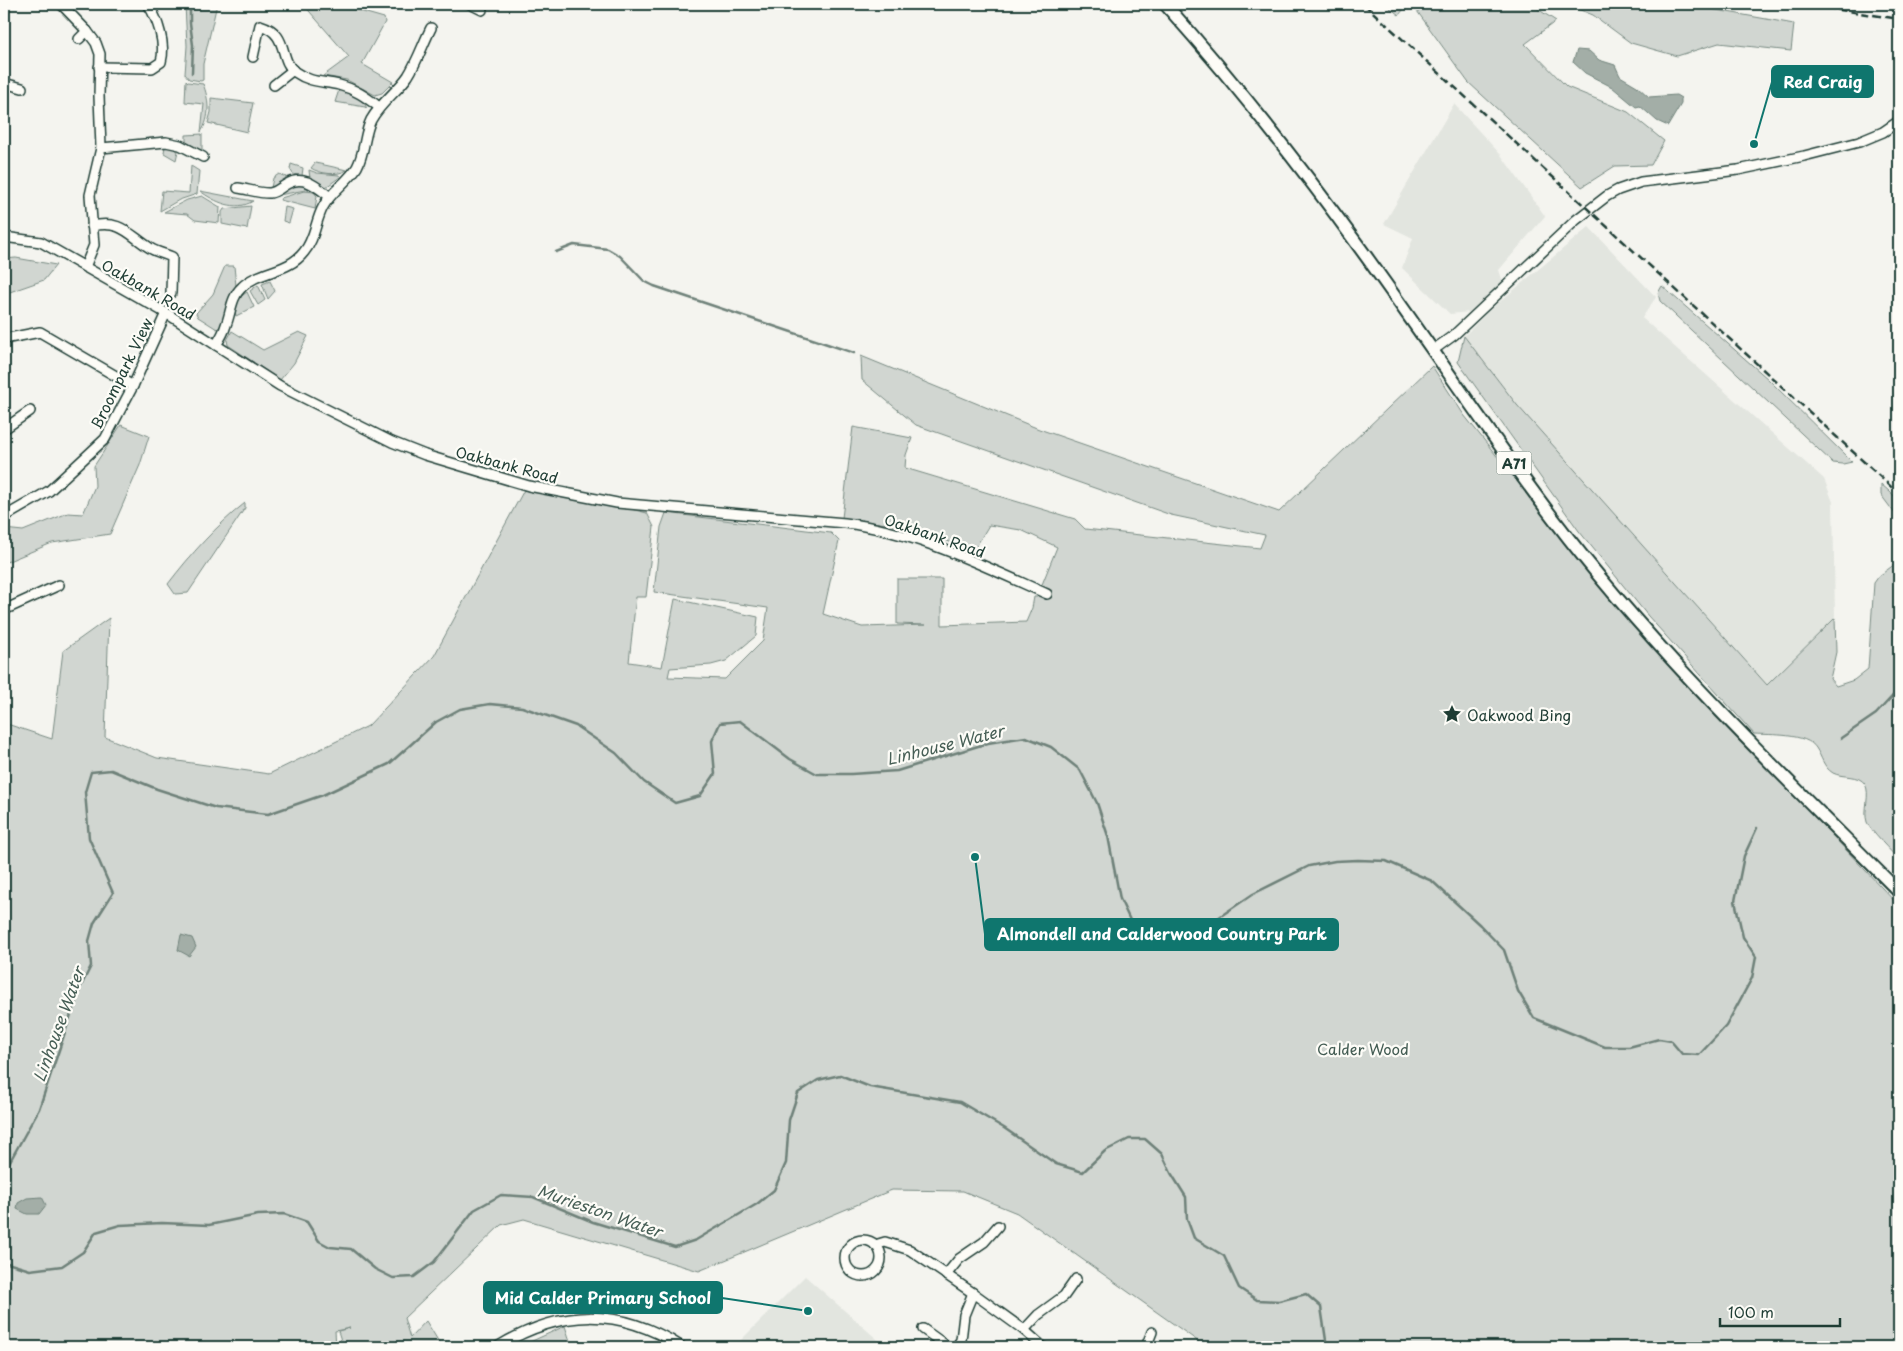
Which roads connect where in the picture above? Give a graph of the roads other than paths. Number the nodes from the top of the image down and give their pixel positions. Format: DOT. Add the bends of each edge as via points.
graph roads {
  1 [pos="60,4"];
  2 [pos="148,4"];
  3 [pos="470,4"];
  4 [pos="1164,4"];
  5 [pos="482,10"];
  6 [pos="431,28"];
  7 [pos="87,31"];
  8 [pos="79,39"];
  9 [pos="253,57"];
  10 [pos="100,67"];
  11 [pos="293,70"];
  12 [pos="4,83"];
  13 [pos="274,85"];
  14 [pos="22,88"];
  15 [pos="379,107"];
  16 [pos="1899,121"];
  17 [pos="101,148"];
  18 [pos="204,157"];
  19 [pos="238,188"];
  20 [pos="330,196"];
  21 [pos="92,226"];
  22 [pos="4,237"];
  23 [pos="85,268"];
  24 [pos="171,293"];
  25 [pos="166,313"];
  26 [pos="4,339"];
  27 [pos="216,345"];
  28 [pos="1432,351"];
  29 [pos="133,386"];
  30 [pos="30,411"];
  31 [pos="4,429"];
  32 [pos="4,515"];
  33 [pos="59,585"];
  34 [pos="1047,594"];
  35 [pos="4,610"];
  36 [pos="1899,892"];
  37 [pos="998,1226"];
  38 [pos="875,1245"];
  39 [pos="946,1275"];
  40 [pos="1076,1279"];
  41 [pos="974,1292"];
  42 [pos="924,1329"];
  43 [pos="1024,1330"];
  44 [pos="1152,1332"];
  45 [pos="497,1347"];
  46 [pos="682,1347"];
  47 [pos="948,1347"];
  48 [pos="956,1347"];
  49 [pos="1042,1347"];
  50 [pos="1146,1347"];
  1 -- 7 [label="street"];
  2 -- 10 [label="street" via="164,51 161,62 152,68"];
  3 -- 5 [label="street"];
  4 -- 28 [label="main road, A71" via="1295,162"];
  6 -- 15 [label="street" via="408,77"];
  7 -- 8 [label="street"];
  7 -- 10 [label="street" via="100,54"];
  9 -- 11 [label="street" via="260,25 268,27 279,37"];
  10 -- 17 [label="street"];
  11 -- 13 [label="street"];
  11 -- 15 [label="street" via="310,81 338,84 354,90"];
  12 -- 14 [label="street"];
  15 -- 20 [label="street" via="352,175"];
  16 -- 28 [label="street" via="1860,142 1804,156 1738,170 1641,182 1618,190 1576,220 1454,335"];
  17 -- 18 [label="street" via="166,142"];
  17 -- 21 [label="street" via="90,195"];
  19 -- 20 [label="street" via="268,193 300,180 310,182"];
  20 -- 27 [label="street" via="322,208 310,244 296,261 242,287 234,298"];
  21 -- 23 [label="street" via="94,245"];
  21 -- 24 [label="street" via="112,224 151,249 172,257"];
  22 -- 23 [label="street, Oakbank Road" via="41,242"];
  23 -- 25 [label="street, Oakbank Road"];
  25 -- 27 [label="street, Oakbank Road"];
  25 -- 29 [label="street, Broompark View"];
  26 -- 29 [label="street" via="40,332"];
  27 -- 34 [label="street, Oakbank Road" via="280,386 425,455 529,486 617,503 863,527 944,550"];
  28 -- 36 [label="main road, A71" via="1553,518 1613,592 1749,740"];
  29 -- 32 [label="street, Broompark View" via="105,439 49,491"];
  30 -- 31 [label="street"];
  33 -- 35 [label="street"];
  37 -- 39 [label="street" via="988,1230 984,1242 959,1259"];
  38 -- 38 [label="street" via="880,1261 874,1272 865,1276 851,1272 844,1260 848,1248 863,1240"];
  38 -- 39 [label="street" via="885,1242 910,1250"];
  39 -- 41 [label="street"];
  40 -- 43 [label="street" via="1064,1296"];
  41 -- 43 [label="street"];
  41 -- 48 [label="street" via="964,1315 961,1340"];
  42 -- 47 [label="street"];
  43 -- 49 [label="street"];
  44 -- 50 [label="street"];
  45 -- 46 [label="street" via="547,1324 579,1317 604,1317 635,1324"];
}
